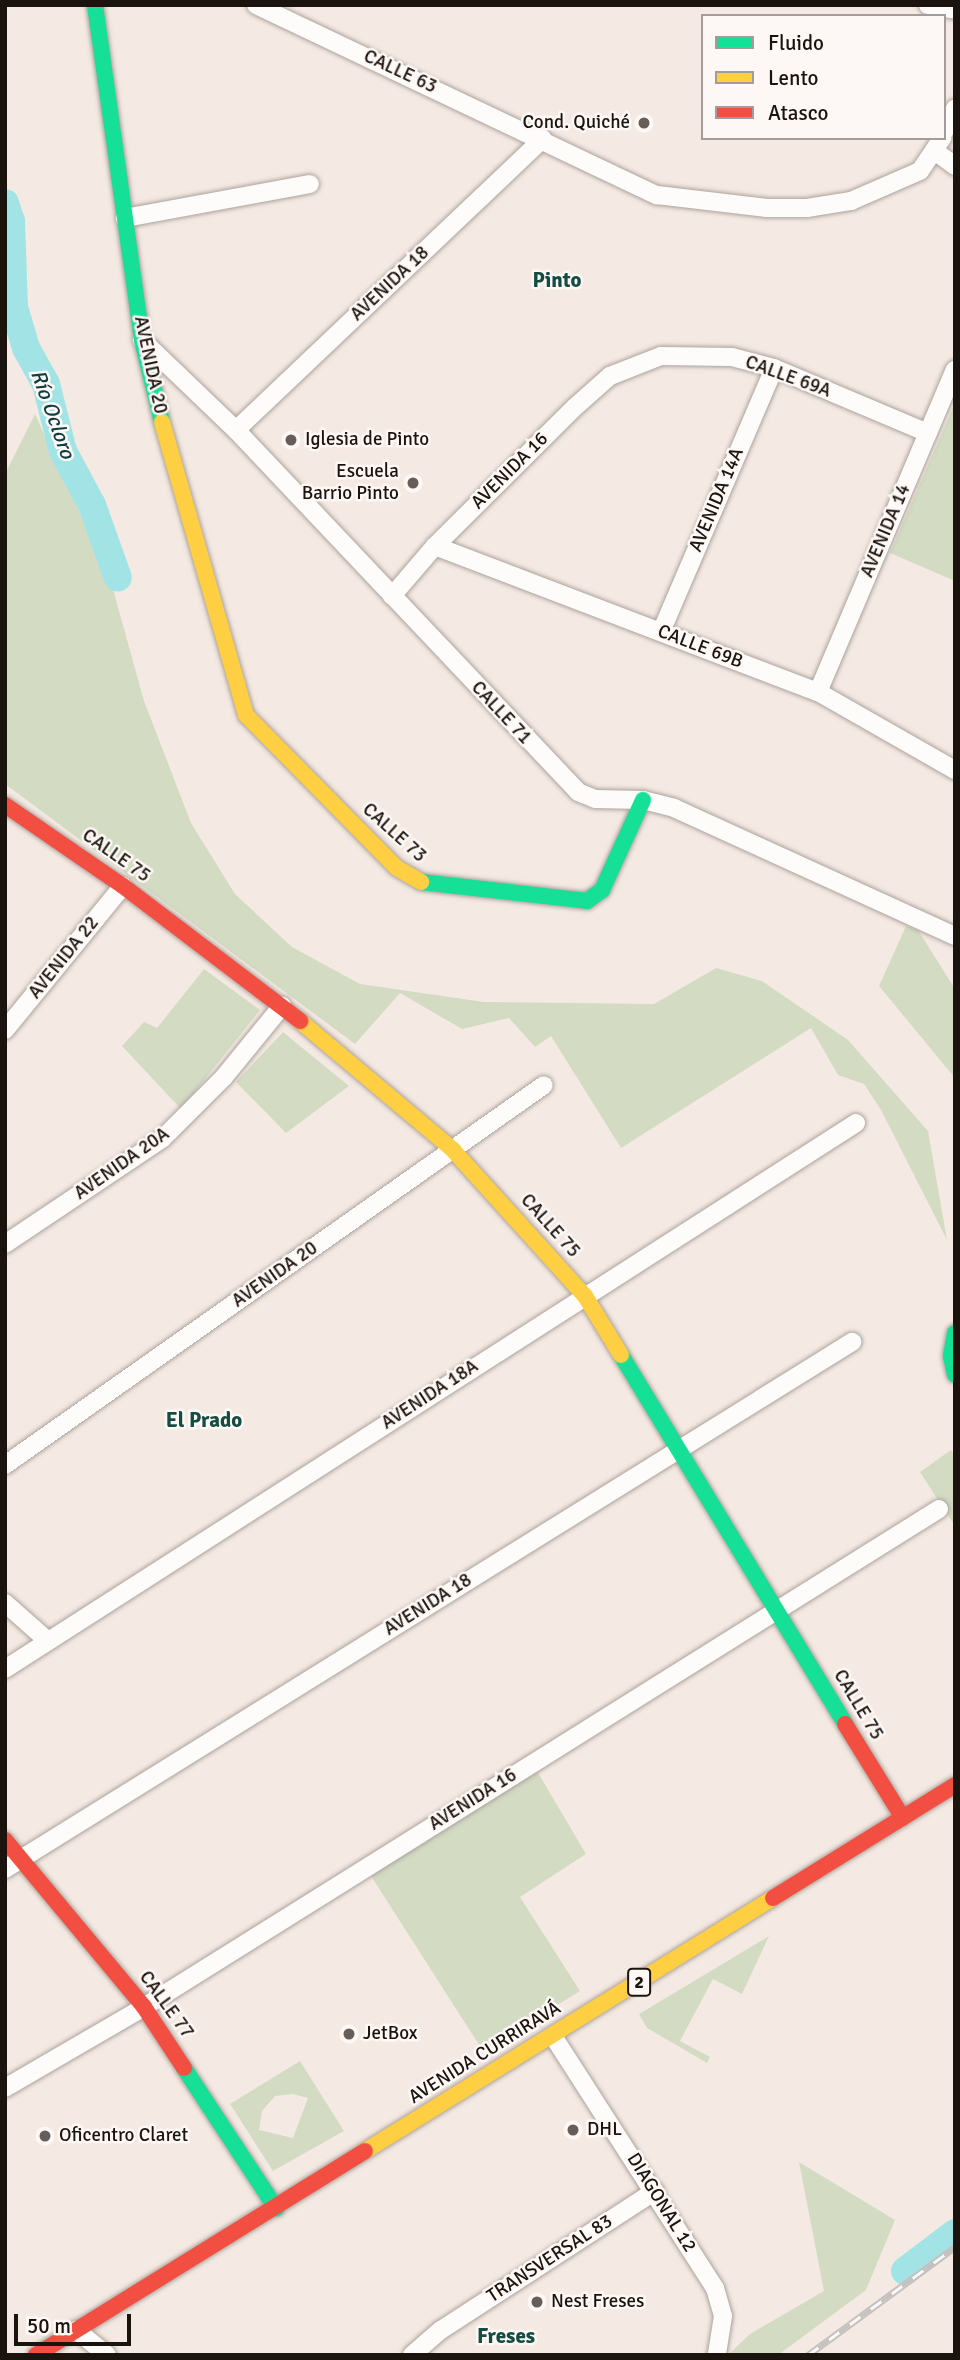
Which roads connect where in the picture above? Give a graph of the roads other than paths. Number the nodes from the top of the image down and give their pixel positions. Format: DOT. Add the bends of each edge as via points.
graph roads {
  1 [pos="95,5"];
  2 [pos="256,5"];
  3 [pos="928,5"];
  4 [pos="955,10"];
  5 [pos="955,108"];
  6 [pos="946,128"];
  7 [pos="543,139"];
  8 [pos="939,145"];
  9 [pos="955,166"];
  10 [pos="310,184"];
  11 [pos="125,218"];
  12 [pos="142,340"];
  13 [pos="642,362"];
  14 [pos="774,368"];
  15 [pos="955,370"];
  16 [pos="236,430"];
  17 [pos="928,433"];
  18 [pos="435,546"];
  19 [pos="392,596"];
  20 [pos="661,632"];
  21 [pos="818,692"];
  22 [pos="246,715"];
  23 [pos="955,770"];
  24 [pos="643,800"];
  25 [pos="5,805"];
  26 [pos="123,886"];
  27 [pos="955,936"];
  28 [pos="282,1006"];
  29 [pos="5,1030"];
  30 [pos="544,1085"];
  31 [pos="856,1123"];
  32 [pos="453,1150"];
  33 [pos="5,1244"];
  34 [pos="585,1296"];
  35 [pos="955,1333"];
  36 [pos="852,1342"];
  37 [pos="955,1375"];
  38 [pos="680,1449"];
  39 [pos="5,1465"];
  40 [pos="939,1509"];
  41 [pos="5,1603"];
  42 [pos="775,1611"];
  43 [pos="48,1641"];
  44 [pos="5,1669"];
  45 [pos="955,1785"];
  46 [pos="903,1818"];
  47 [pos="5,1840"];
  48 [pos="23,1858"];
  49 [pos="5,1869"];
  50 [pos="144,2007"];
  51 [pos="553,2036"];
  52 [pos="5,2088"];
  53 [pos="655,2191"];
  54 [pos="276,2208"];
  55 [pos="76,2330"];
  56 [pos="719,2349"];
  57 [pos="36,2355"];
  58 [pos="107,2355"];
  59 [pos="412,2355"];
  1 -- 11 [label="main road, AVENIDA 20"];
  2 -- 7 [label="street, CALLE 63"];
  3 -- 4 [label="street"];
  5 -- 6 [label="street"];
  7 -- 8 [label="street, CALLE 63" via="612,177 657,195 767,208 851,201 920,171"];
  7 -- 16 [label="street, AVENIDA 18"];
  8 -- 9 [label="street"];
  10 -- 11 [label="street"];
  11 -- 12 [label="main road, AVENIDA 20"];
  12 -- 16 [label="street, CALLE 71"];
  12 -- 22 [label="main road, AVENIDA 20"];
  13 -- 14 [label="street, CALLE 69A" via="693,354"];
  13 -- 18 [label="street, AVENIDA 16" via="610,376 575,407"];
  14 -- 17 [label="street, CALLE 69A"];
  14 -- 20 [label="street, AVENIDA 14A"];
  15 -- 17 [label="street, AVENIDA 14"];
  16 -- 19 [label="street, CALLE 71"];
  17 -- 21 [label="street, AVENIDA 14"];
  18 -- 19 [label="street, AVENIDA 16"];
  18 -- 20 [label="street, CALLE 69B"];
  19 -- 24 [label="street, CALLE 71" via="562,780 594,799"];
  20 -- 21 [label="street, CALLE 69B"];
  21 -- 23 [label="street, CALLE 69B"];
  22 -- 24 [label="main road, CALLE 73" via="415,881 574,902 596,896"];
  24 -- 27 [label="street, CALLE 71" via="705,820"];
  25 -- 26 [label="main road, CALLE 75"];
  26 -- 28 [label="main road, CALLE 75"];
  26 -- 29 [label="street, AVENIDA 22"];
  28 -- 32 [label="main road, CALLE 75"];
  28 -- 33 [label="street, AVENIDA 20A" via="224,1077 162,1139"];
  30 -- 32 [label="street, AVENIDA 20"];
  31 -- 34 [label="street, AVENIDA 18A"];
  32 -- 34 [label="main road, CALLE 75"];
  32 -- 39 [label="street, AVENIDA 20"];
  34 -- 38 [label="main road, CALLE 75"];
  34 -- 43 [label="street, AVENIDA 18A"];
  35 -- 37 [label="main road" via="951,1356"];
  36 -- 38 [label="street, AVENIDA 18"];
  38 -- 42 [label="main road, CALLE 75"];
  38 -- 48 [label="street, AVENIDA 18"];
  40 -- 42 [label="street, AVENIDA 16"];
  41 -- 43 [label="street"];
  42 -- 46 [label="main road, CALLE 75"];
  42 -- 50 [label="street, AVENIDA 16"];
  43 -- 44 [label="street, AVENIDA 18A"];
  45 -- 46 [label="main road, AVENIDA CURRIRAVÁ / 2"];
  46 -- 51 [label="main road, AVENIDA CURRIRAVÁ / 2"];
  47 -- 48 [label="main road, CALLE 77"];
  48 -- 49 [label="street, AVENIDA 18"];
  48 -- 50 [label="main road, CALLE 77"];
  50 -- 52 [label="street, AVENIDA 16"];
  50 -- 54 [label="main road, CALLE 77"];
  51 -- 53 [label="street, DIAGONAL 12"];
  51 -- 54 [label="main road, AVENIDA CURRIRAVÁ / 2"];
  53 -- 56 [label="street, DIAGONAL 12" via="715,2288 723,2316"];
  53 -- 59 [label="street, TRANSVERSAL 83" via="441,2330"];
  54 -- 55 [label="main road, AVENIDA CURRIRAVÁ / 2"];
  55 -- 57 [label="main road, AVENIDA CURRIRAVÁ / 2"];
  55 -- 58 [label="street"];
}
